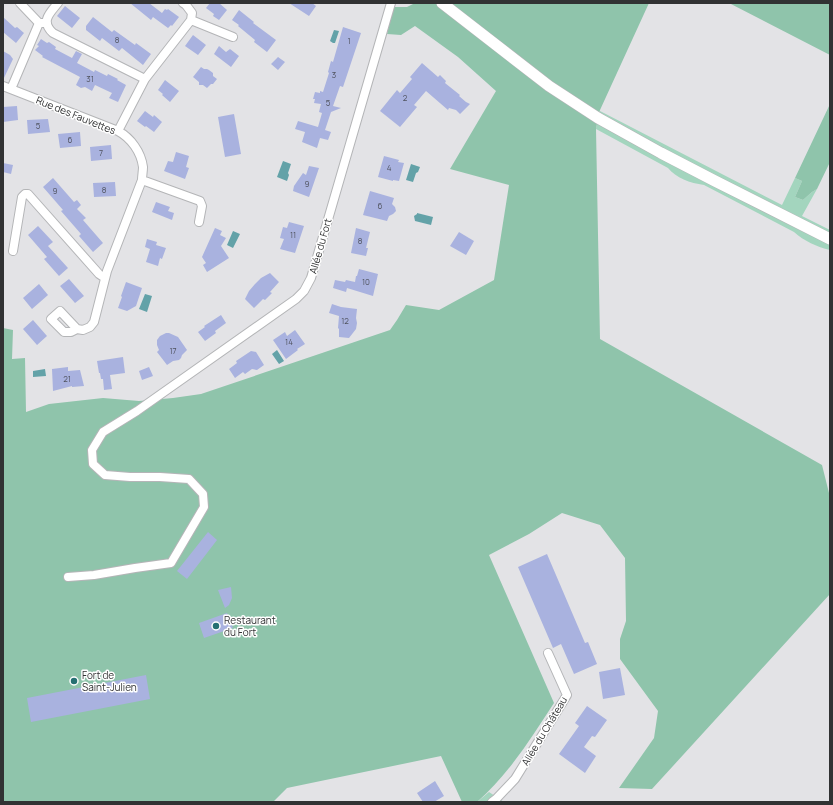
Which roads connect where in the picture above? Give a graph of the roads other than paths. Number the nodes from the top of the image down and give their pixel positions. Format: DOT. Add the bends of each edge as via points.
graph roads {
  1 [pos="20,3"];
  2 [pos="58,3"];
  3 [pos="183,3"];
  4 [pos="391,3"];
  5 [pos="442,3"];
  6 [pos="191,20"];
  7 [pos="43,23"];
  8 [pos="233,37"];
  9 [pos="145,78"];
  10 [pos="3,86"];
  11 [pos="11,89"];
  12 [pos="118,131"];
  13 [pos="142,180"];
  14 [pos="199,222"];
  15 [pos="830,239"];
  16 [pos="13,251"];
  17 [pos="105,278"];
  18 [pos="77,329"];
  19 [pos="68,577"];
  20 [pos="548,653"];
  21 [pos="492,802"];
  1 -- 7 [label="street"];
  2 -- 7 [label="street"];
  3 -- 6 [label="street" via="192,14"];
  4 -- 19 [label="street, Allée du Fort" via="311,278 304,291 137,411 103,432 92,450 93,464 106,475 189,479 203,494 204,507 171,563"];
  5 -- 15 [label="main road" via="549,86 598,118 695,171"];
  6 -- 8 [label="street"];
  6 -- 9 [label="street"];
  7 -- 9 [label="street" via="53,33"];
  7 -- 11 [label="street"];
  9 -- 12 [label="street"];
  10 -- 11 [label="street, Rue des Fauvettes"];
  11 -- 12 [label="street, Rue des Fauvettes"];
  12 -- 13 [label="street, Rue des Fauvettes" via="139,153 143,167"];
  13 -- 14 [label="street" via="200,201 202,206"];
  13 -- 17 [label="street, Rue des Fauvettes"];
  16 -- 17 [label="street" via="20,202 24,194 28,194"];
  17 -- 18 [label="street, Rue des Fauvettes" via="94,322 84,330"];
  20 -- 21 [label="street, Allée du Château" via="567,695 515,779"];
}
